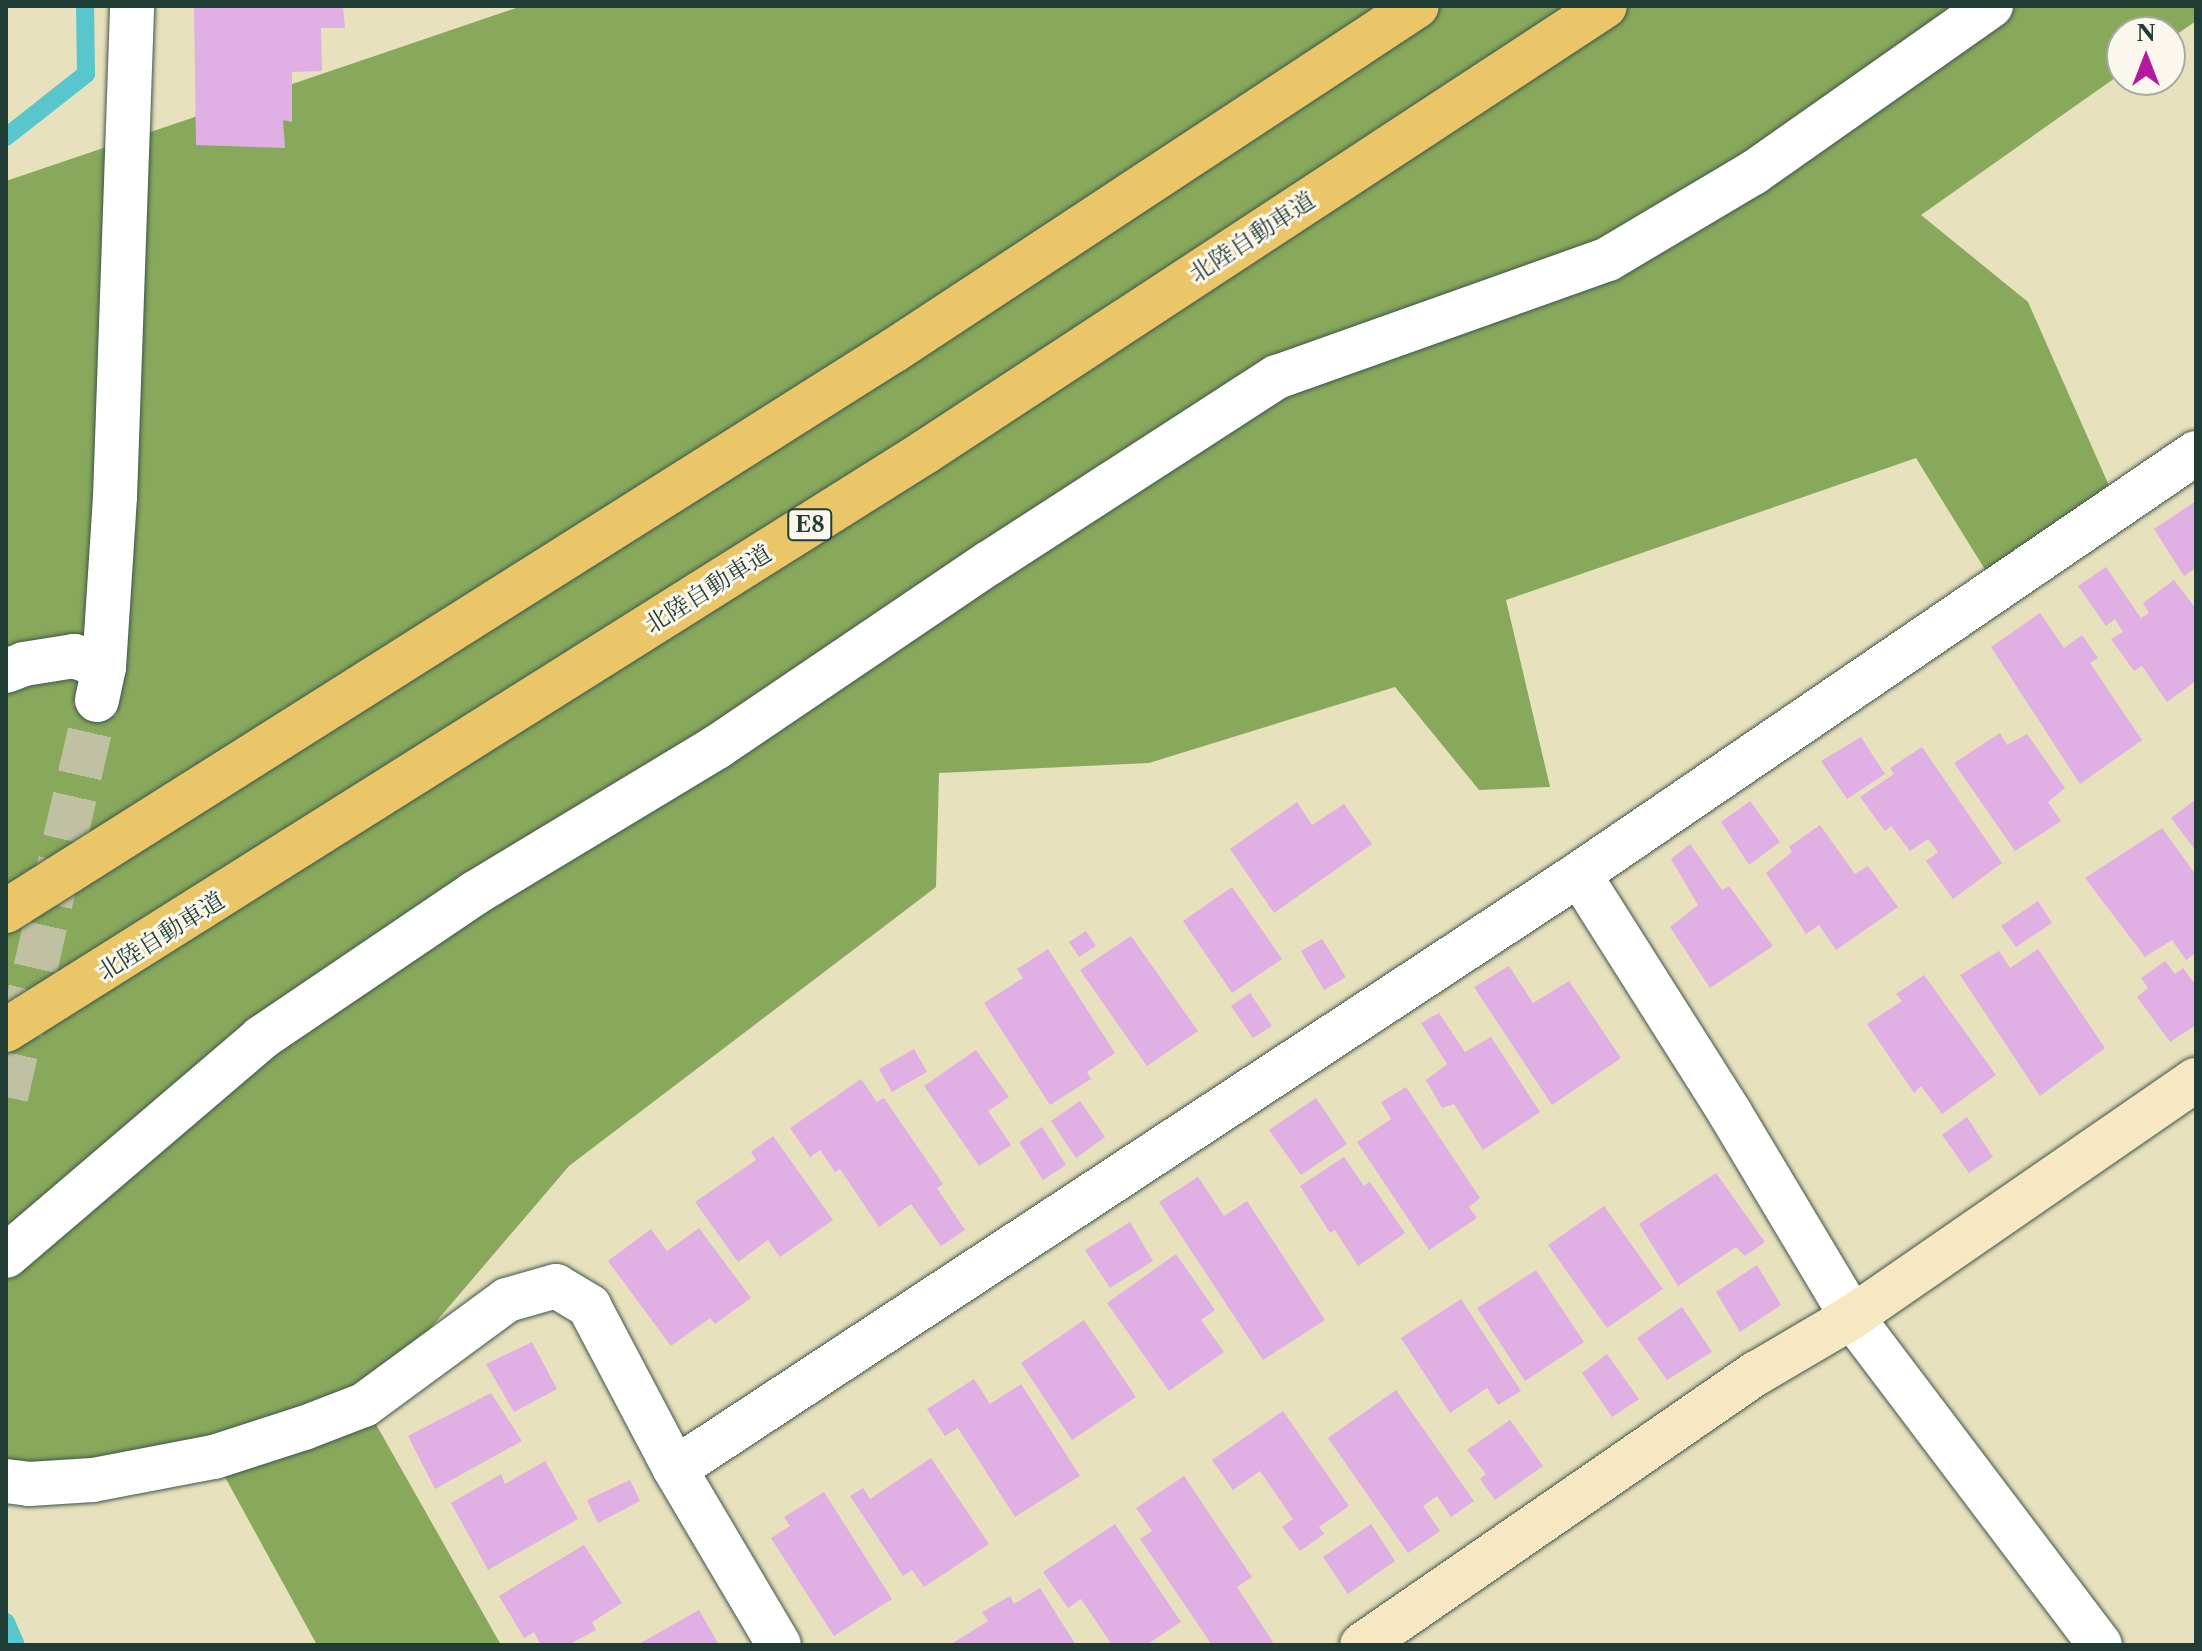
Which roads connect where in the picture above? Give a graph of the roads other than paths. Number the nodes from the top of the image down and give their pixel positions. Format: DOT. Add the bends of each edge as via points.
graph roads {
  1 [pos="132,6"];
  2 [pos="1417,6"];
  3 [pos="1605,6"];
  4 [pos="1991,6"];
  5 [pos="2196,453"];
  6 [pos="15,668"];
  7 [pos="1579,874"];
  8 [pos="6,911"];
  9 [pos="6,1030"];
  10 [pos="2196,1080"];
  11 [pos="6,1256"];
  12 [pos="1852,1317"];
  13 [pos="675,1469"];
  14 [pos="6,1481"];
  15 [pos="779,1645"];
  16 [pos="1362,1645"];
  17 [pos="2100,1645"];
  1 -- 6 [label="street" via="115,497 100,683 74,656"];
  2 -- 8 [label="highway" via="893,351"];
  3 -- 9 [label="highway, 北陸自動車道 / E8" via="925,452"];
  4 -- 11 [label="street" via="1753,173 1608,259 1277,377 717,747 475,893 261,1038"];
  5 -- 7 [label="street"];
  7 -- 12 [label="street"];
  7 -- 13 [label="street"];
  10 -- 12 [label="street"];
  12 -- 16 [label="street" via="1757,1373"];
  12 -- 17 [label="street"];
  13 -- 14 [label="street" via="589,1306 556,1286 507,1300 364,1405 304,1428 214,1457 93,1480"];
  13 -- 15 [label="street"];
}
